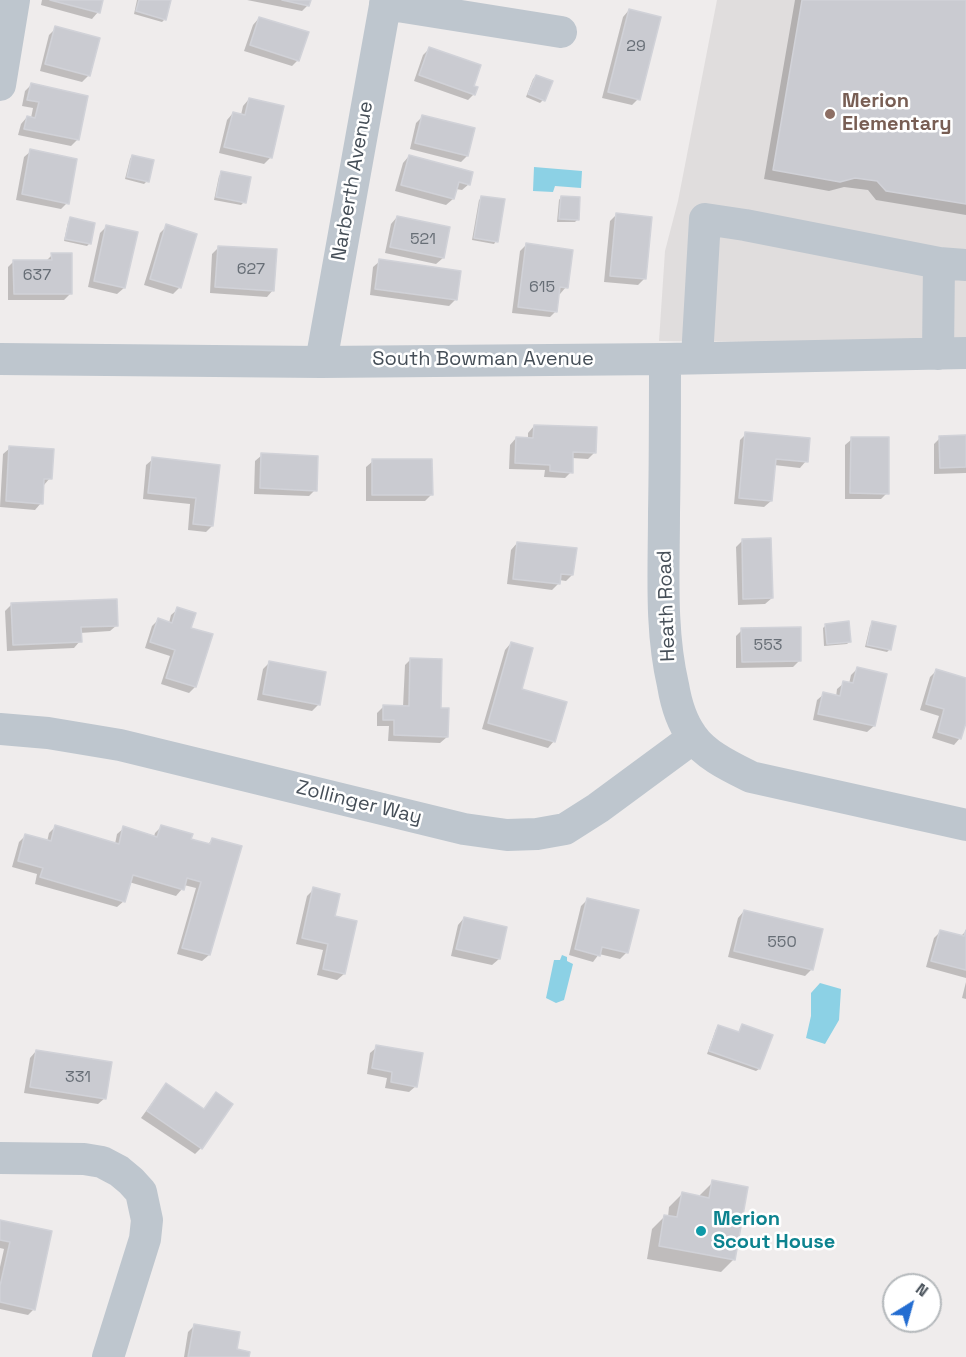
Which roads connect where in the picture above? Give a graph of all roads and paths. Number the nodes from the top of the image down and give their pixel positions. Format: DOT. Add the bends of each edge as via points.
graph roads {
  1 [pos="14,0"];
  2 [pos="386,2"];
  3 [pos="561,32"];
  4 [pos="0,85"];
  5 [pos="953,264"];
  6 [pos="952,353"];
  7 [pos="697,358"];
  8 [pos="0,359"];
  9 [pos="665,359"];
  10 [pos="321,362"];
  11 [pos="0,729"];
  12 [pos="693,738"];
  13 [pos="966,825"];
  14 [pos="0,1158"];
  15 [pos="108,1357"];
  1 -- 4 [label="street"];
  2 -- 3 [label="street"];
  2 -- 10 [label="street, Narberth Avenue"];
  5 -- 6 [label="street"];
  5 -- 7 [label="street" via="705,219"];
  6 -- 7 [label="street, South Bowman Avenue"];
  7 -- 9 [label="street, South Bowman Avenue"];
  8 -- 10 [label="street, South Bowman Avenue"];
  9 -- 10 [label="street, South Bowman Avenue"];
  9 -- 12 [label="street, Heath Road" via="664,618 675,697"];
  11 -- 12 [label="street, Zollinger Way" via="120,746 464,829 507,835 565,829"];
  12 -- 13 [label="street, Heath Road" via="709,753 751,777"];
  14 -- 15 [label="street" via="102,1162 131,1180 141,1192 147,1220 145,1239"];
}
